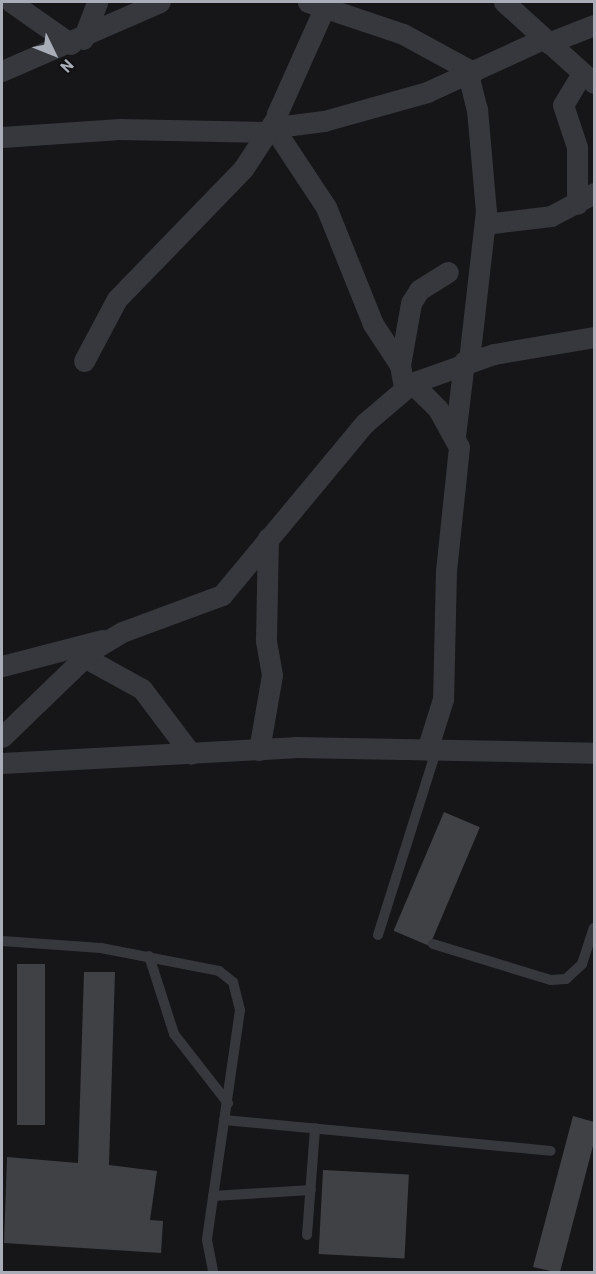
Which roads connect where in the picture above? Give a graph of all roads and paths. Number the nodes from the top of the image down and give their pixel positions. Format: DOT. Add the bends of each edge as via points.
graph roads {
  1 [pos="11,2"];
  2 [pos="97,2"];
  3 [pos="160,2"];
  4 [pos="504,2"];
  5 [pos="320,4"];
  6 [pos="594,25"];
  7 [pos="545,41"];
  8 [pos="77,42"];
  9 [pos="2,72"];
  10 [pos="470,73"];
  11 [pos="588,78"];
  12 [pos="274,125"];
  13 [pos="2,137"];
  14 [pos="586,198"];
  15 [pos="485,225"];
  16 [pos="448,272"];
  17 [pos="594,337"];
  18 [pos="84,361"];
  19 [pos="466,362"];
  20 [pos="400,365"];
  21 [pos="408,386"];
  22 [pos="455,436"];
  23 [pos="268,538"];
  24 [pos="111,638"];
  25 [pos="84,657"];
  26 [pos="2,666"];
  27 [pos="2,737"];
  28 [pos="259,750"];
  29 [pos="432,750"];
  30 [pos="594,753"];
  31 [pos="191,754"];
  32 [pos="2,763"];
  33 [pos="594,927"];
  34 [pos="378,935"];
  35 [pos="2,941"];
  36 [pos="433,944"];
  37 [pos="149,956"];
  38 [pos="228,1103"];
  39 [pos="224,1120"];
  40 [pos="315,1128"];
  41 [pos="550,1151"];
  42 [pos="311,1190"];
  43 [pos="213,1196"];
  44 [pos="307,1235"];
  45 [pos="213,1272"];
  1 -- 8 [label="street"];
  2 -- 8 [label="street"];
  3 -- 8 [label="street"];
  4 -- 7 [label="street"];
  5 -- 10 [label="street" via="404,34"];
  5 -- 12 [label="street"];
  6 -- 7 [label="street"];
  7 -- 10 [label="street"];
  7 -- 11 [label="street"];
  8 -- 9 [label="street"];
  10 -- 12 [label="street" via="405,99 357,107 324,121"];
  10 -- 15 [label="street" via="477,109"];
  11 -- 14 [label="street" via="562,105 577,147"];
  12 -- 13 [label="street"];
  12 -- 18 [label="street" via="243,169 117,299"];
  12 -- 20 [label="street" via="285,150 326,207 373,324"];
  14 -- 15 [label="street" via="551,216"];
  15 -- 19 [label="street"];
  16 -- 20 [label="street" via="419,290 411,303"];
  17 -- 19 [label="street"];
  19 -- 21 [label="street"];
  19 -- 22 [label="street"];
  20 -- 21 [label="street"];
  21 -- 22 [label="street"];
  21 -- 23 [label="street" via="365,423"];
  22 -- 29 [label="street" via="460,472 446,570 443,699"];
  23 -- 24 [label="street" via="222,595"];
  23 -- 28 [label="street" via="266,640 273,675"];
  24 -- 25 [label="street"];
  24 -- 26 [label="street"];
  25 -- 27 [label="street"];
  25 -- 31 [label="street" via="142,689"];
  28 -- 29 [label="street"];
  28 -- 31 [label="street"];
  29 -- 30 [label="street"];
  29 -- 34 [label="lane"];
  31 -- 32 [label="street"];
  33 -- 36 [label="lane" via="582,964 566,979 551,980"];
  35 -- 37 [label="lane"];
  37 -- 38 [label="lane" via="174,1034"];
  37 -- 38 [label="lane" via="219,970 233,982 240,1010"];
  38 -- 39 [label="lane"];
  39 -- 40 [label="lane"];
  39 -- 43 [label="lane"];
  40 -- 41 [label="lane"];
  40 -- 42 [label="lane"];
  42 -- 43 [label="lane"];
  42 -- 44 [label="lane"];
  43 -- 45 [label="lane" via="207,1240"];
}
